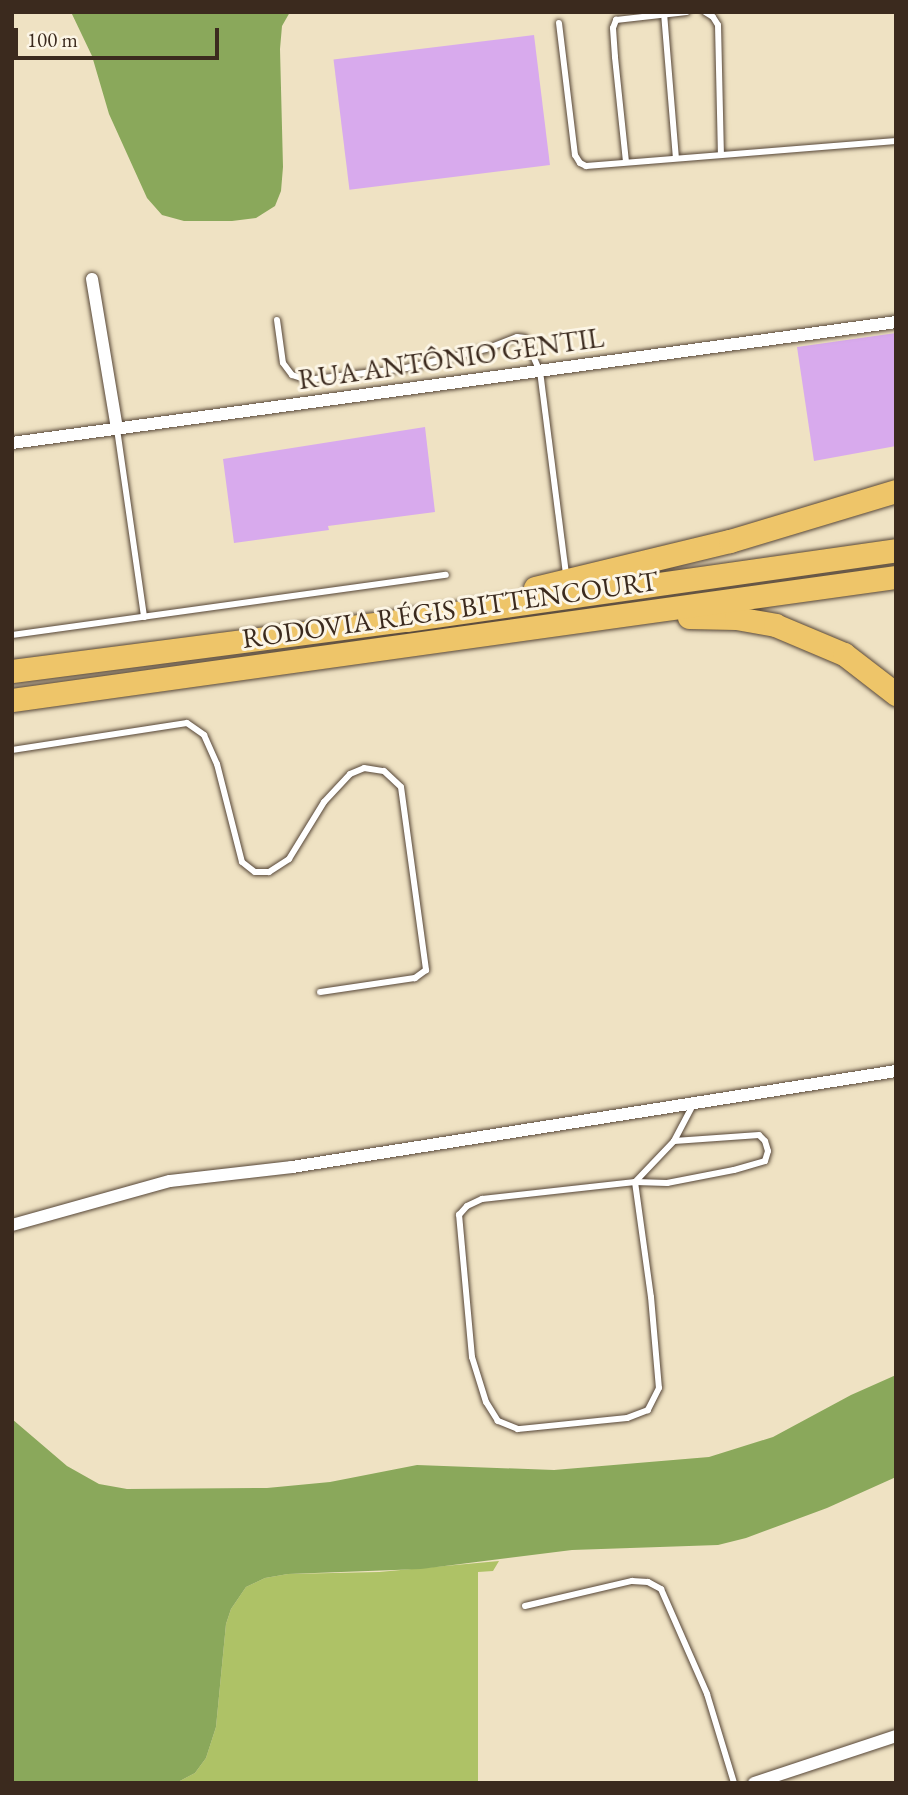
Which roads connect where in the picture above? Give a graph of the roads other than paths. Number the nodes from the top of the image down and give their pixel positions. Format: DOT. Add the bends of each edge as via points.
graph roads {
  1 [pos="687,12"];
  2 [pos="705,12"];
  3 [pos="664,13"];
  4 [pos="559,23"];
  5 [pos="896,141"];
  6 [pos="721,154"];
  7 [pos="676,158"];
  8 [pos="626,162"];
  9 [pos="92,279"];
  10 [pos="277,320"];
  11 [pos="896,322"];
  12 [pos="540,371"];
  13 [pos="117,429"];
  14 [pos="12,443"];
  15 [pos="896,491"];
  16 [pos="896,550"];
  17 [pos="446,575"];
  18 [pos="896,577"];
  19 [pos="566,581"];
  20 [pos="145,617"];
  21 [pos="406,620"];
  22 [pos="533,627"];
  23 [pos="12,635"];
  24 [pos="12,671"];
  25 [pos="896,694"];
  26 [pos="12,700"];
  27 [pos="12,750"];
  28 [pos="320,992"];
  29 [pos="896,1071"];
  30 [pos="694,1104"];
  31 [pos="674,1141"];
  32 [pos="635,1182"];
  33 [pos="12,1225"];
  34 [pos="525,1606"];
  35 [pos="896,1736"];
  36 [pos="734,1783"];
  37 [pos="754,1783"];
  1 -- 3 [label="lane"];
  2 -- 6 [label="lane" via="718,25"];
  3 -- 7 [label="lane"];
  3 -- 8 [label="lane" via="616,20 613,28"];
  4 -- 8 [label="lane" via="575,155 586,166"];
  5 -- 6 [label="lane"];
  6 -- 7 [label="lane"];
  7 -- 8 [label="lane"];
  9 -- 13 [label="street"];
  10 -- 12 [label="lane" via="283,363 292,375 307,380 406,368 517,337 525,338"];
  11 -- 12 [label="street, RUA ANTÔNIO GENTIL"];
  12 -- 13 [label="street, RUA ANTÔNIO GENTIL"];
  12 -- 19 [label="lane"];
  13 -- 14 [label="street, RUA ANTÔNIO GENTIL"];
  13 -- 20 [label="lane"];
  15 -- 19 [label="highway" via="730,541"];
  16 -- 21 [label="highway, RODOVIA RÉGIS BITTENCOURT"];
  17 -- 20 [label="lane"];
  18 -- 22 [label="highway, RODOVIA RÉGIS BITTENCOURT"];
  19 -- 21 [label="highway"];
  20 -- 23 [label="lane"];
  21 -- 24 [label="highway, RODOVIA RÉGIS BITTENCOURT"];
  22 -- 25 [label="highway" via="701,616 775,625 844,654"];
  22 -- 26 [label="highway, RODOVIA RÉGIS BITTENCOURT"];
  27 -- 28 [label="lane" via="187,723 204,735 217,764 242,862 256,872 269,872 289,859 324,802 350,774 364,768 384,771 401,787 426,970 415,978"];
  29 -- 30 [label="street"];
  30 -- 31 [label="lane"];
  30 -- 33 [label="street" via="292,1167 170,1181"];
  31 -- 32 [label="lane"];
  31 -- 32 [label="lane" via="759,1135 768,1151 765,1161 734,1170 667,1183"];
  32 -- 32 [label="lane" via="659,1388 648,1410 627,1418 518,1429 498,1421 486,1402 472,1357 459,1215 482,1199"];
  34 -- 36 [label="lane" via="632,1581 660,1589 707,1694"];
  35 -- 37 [label="street"];
}
